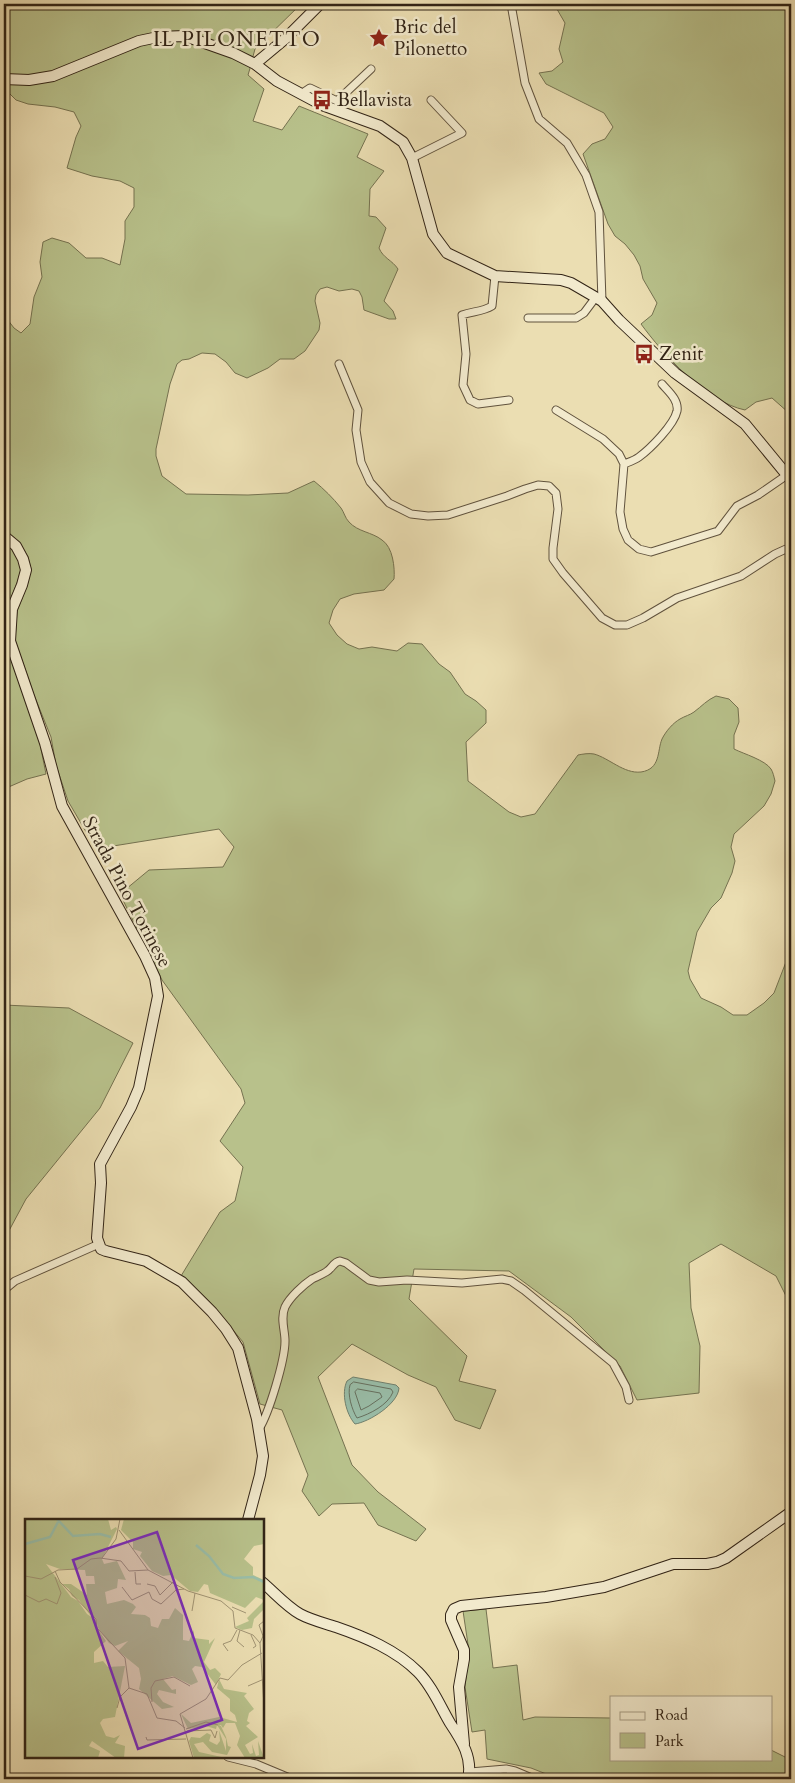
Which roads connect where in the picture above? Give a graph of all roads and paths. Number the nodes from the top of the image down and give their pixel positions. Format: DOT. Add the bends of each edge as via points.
graph roads {
  1 [pos="320,4"];
  2 [pos="511,4"];
  3 [pos="256,64"];
  4 [pos="371,69"];
  5 [pos="4,79"];
  6 [pos="301,94"];
  7 [pos="431,100"];
  8 [pos="412,158"];
  9 [pos="495,276"];
  10 [pos="599,299"];
  11 [pos="528,318"];
  12 [pos="339,364"];
  13 [pos="662,384"];
  14 [pos="509,400"];
  15 [pos="556,410"];
  16 [pos="624,464"];
  17 [pos="789,478"];
  18 [pos="4,536"];
  19 [pos="791,551"];
  20 [pos="99,1244"];
  21 [pos="4,1290"];
  22 [pos="629,1400"];
  23 [pos="259,1430"];
  24 [pos="791,1512"];
  25 [pos="248,1519"];
  26 [pos="264,1584"];
  27 [pos="464,1744"];
  28 [pos="232,1758"];
  29 [pos="469,1776"];
  30 [pos="292,1779"];
  31 [pos="534,1779"];
  1 -- 3 [label="street"];
  2 -- 10 [label="street" via="525,83 539,118 566,143 586,175 599,212"];
  3 -- 5 [label="street" via="185,36 158,37 139,41 53,76 29,80"];
  3 -- 6 [label="street"];
  4 -- 6 [label="street" via="337,101 310,88"];
  6 -- 8 [label="street" via="380,126 403,142"];
  7 -- 8 [label="street" via="462,134"];
  8 -- 9 [label="street" via="432,234 447,253"];
  9 -- 10 [label="street" via="561,280"];
  9 -- 14 [label="street" via="492,306 482,312 462,315 466,354 463,385 470,400 478,404"];
  10 -- 11 [label="street" via="576,318"];
  10 -- 17 [label="street" via="675,373 746,424"];
  12 -- 19 [label="street" via="358,410 356,430 361,462 370,482 389,504 411,514 448,515 531,487 548,486 556,493 558,509 553,559 602,618 615,625 627,625 676,598 741,576 775,554 786,549"];
  13 -- 16 [label="street" via="675,400 677,410 672,421 654,444 638,458"];
  15 -- 16 [label="street" via="603,439 619,454"];
  16 -- 17 [label="street" via="620,512 623,529 628,540 639,549 651,552 718,531 737,506"];
  18 -- 20 [label="street, Strada Pino Torinese" via="16,546 26,570 12,609 10,641 45,742 62,806 145,956 155,978 158,996 139,1088 100,1164"];
  20 -- 21 [label="street"];
  20 -- 23 [label="street" via="101,1249 146,1261 171,1275 212,1312 238,1348"];
  22 -- 23 [label="street" via="613,1363 511,1281 502,1278 462,1283 379,1282 369,1280 337,1261 304,1286 286,1306 284,1356"];
  23 -- 25 [label="street" via="260,1475"];
  24 -- 27 [label="street" via="718,1562 673,1564 604,1587 454,1609 451,1620 464,1650 459,1687"];
  26 -- 27 [label="street" via="298,1613 356,1634 403,1659 429,1686"];
  27 -- 29 [label="street"];
  28 -- 30 [label="street"];
  29 -- 31 [label="street" via="506,1769"];
}
